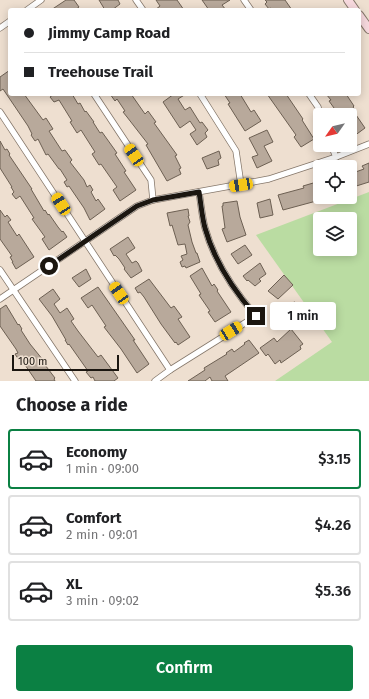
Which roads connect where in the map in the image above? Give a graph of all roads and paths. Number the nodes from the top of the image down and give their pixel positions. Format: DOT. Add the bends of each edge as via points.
graph roads {
  1 [pos="41,0"];
  2 [pos="36,7"];
  3 [pos="361,18"];
  4 [pos="369,29"];
  5 [pos="95,96"];
  6 [pos="201,96"];
  7 [pos="310,96"];
  8 [pos="318,108"];
  9 [pos="0,112"];
  10 [pos="369,144"];
  11 [pos="334,152"];
  12 [pos="336,157"];
  13 [pos="241,185"];
  14 [pos="199,192"];
  15 [pos="153,200"];
  16 [pos="85,242"];
  17 [pos="0,270"];
  18 [pos="14,290"];
  19 [pos="0,299"];
  20 [pos="170,370"];
  21 [pos="75,381"];
  22 [pos="155,381"];
  1 -- 2 [label="street"];
  3 -- 4 [label="street"];
  5 -- 15 [label="street" via="151,180"];
  6 -- 13 [label="street" via="236,151"];
  7 -- 8 [label="street"];
  9 -- 16 [label="street"];
  10 -- 12 [label="street"];
  11 -- 12 [label="street"];
  12 -- 13 [label="street" via="269,179"];
  13 -- 14 [label="street"];
  14 -- 15 [label="street"];
  14 -- 20 [label="street" via="205,228 221,267 256,316"];
  15 -- 16 [label="street" via="137,206"];
  16 -- 18 [label="street"];
  16 -- 20 [label="street"];
  17 -- 18 [label="street"];
  18 -- 19 [label="street"];
  18 -- 21 [label="street"];
  20 -- 22 [label="street"];
}
